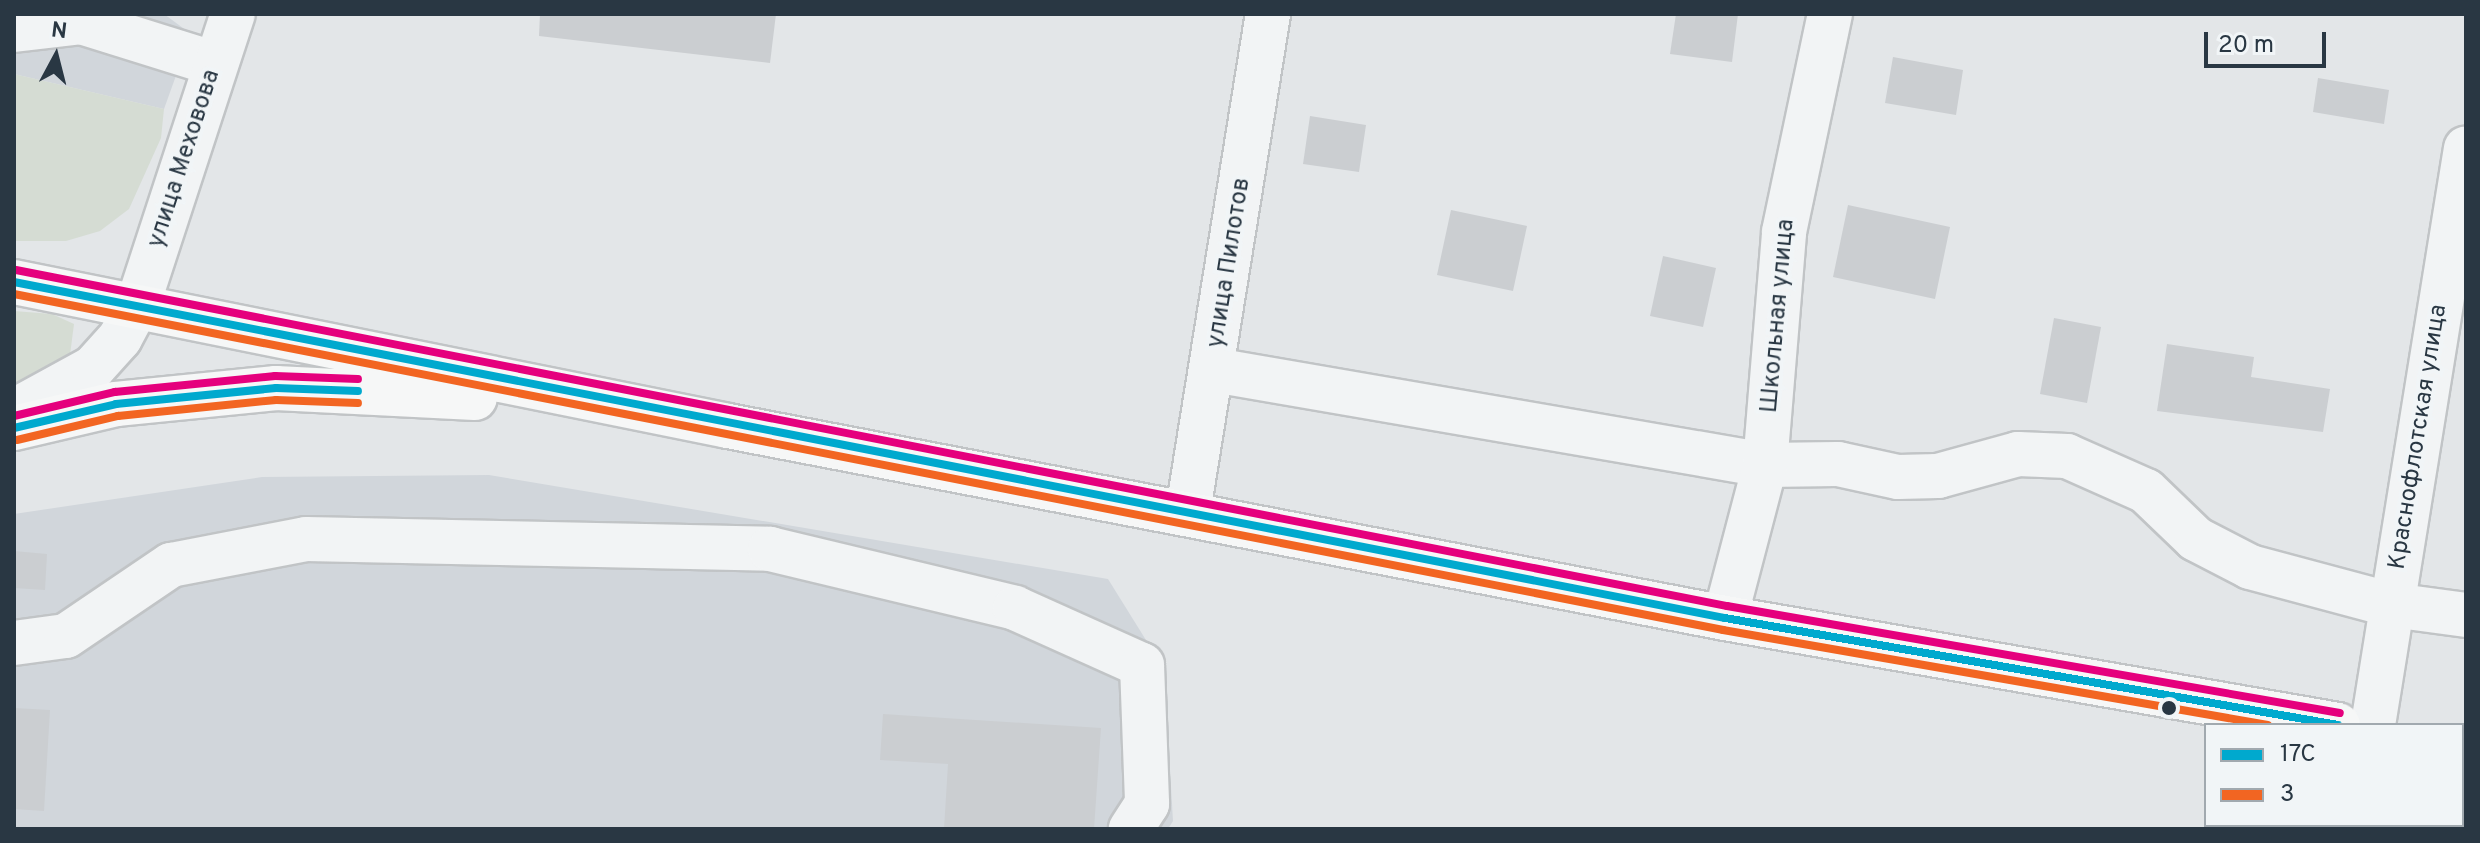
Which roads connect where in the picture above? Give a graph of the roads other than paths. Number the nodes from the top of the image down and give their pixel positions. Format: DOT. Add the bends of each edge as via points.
graph roads {
  1 [pos="233,14"];
  2 [pos="1268,14"];
  3 [pos="1830,14"];
  4 [pos="14,30"];
  5 [pos="216,64"];
  6 [pos="2466,148"];
  7 [pos="14,282"];
  8 [pos="138,304"];
  9 [pos="1214,370"];
  10 [pos="14,411"];
  11 [pos="728,426"];
  12 [pos="14,428"];
  13 [pos="1765,465"];
  14 [pos="1188,511"];
  15 [pos="2392,605"];
  16 [pos="2466,615"];
  17 [pos="1725,618"];
  18 [pos="14,643"];
  19 [pos="2327,723"];
  20 [pos="2373,723"];
  21 [pos="1131,829"];
  1 -- 5 [label="street, улица Меховова"];
  2 -- 9 [label="street, улица Пилотов"];
  3 -- 13 [label="street, Школьная улица" via="1784,232"];
  4 -- 5 [label="street" via="81,22"];
  5 -- 8 [label="street, улица Меховова"];
  6 -- 15 [label="street, Краснофлотская улица"];
  7 -- 8 [label="main road"];
  8 -- 10 [label="street, улица Меховова" via="120,338 93,368"];
  8 -- 11 [label="main road"];
  9 -- 13 [label="street"];
  9 -- 14 [label="street, улица Пилотов"];
  11 -- 12 [label="main road" via="434,394 276,388 116,404"];
  11 -- 14 [label="main road"];
  13 -- 15 [label="street" via="1838,464 1898,477 1938,476 2018,454 2067,456 2146,491 2196,539 2250,567"];
  13 -- 17 [label="street, Школьная улица"];
  14 -- 17 [label="main road"];
  15 -- 16 [label="street"];
  15 -- 20 [label="street, Краснофлотская улица"];
  17 -- 19 [label="main road"];
  18 -- 21 [label="street" via="66,636 171,565 306,539 770,549 1015,608 1142,665 1147,804"];
}
